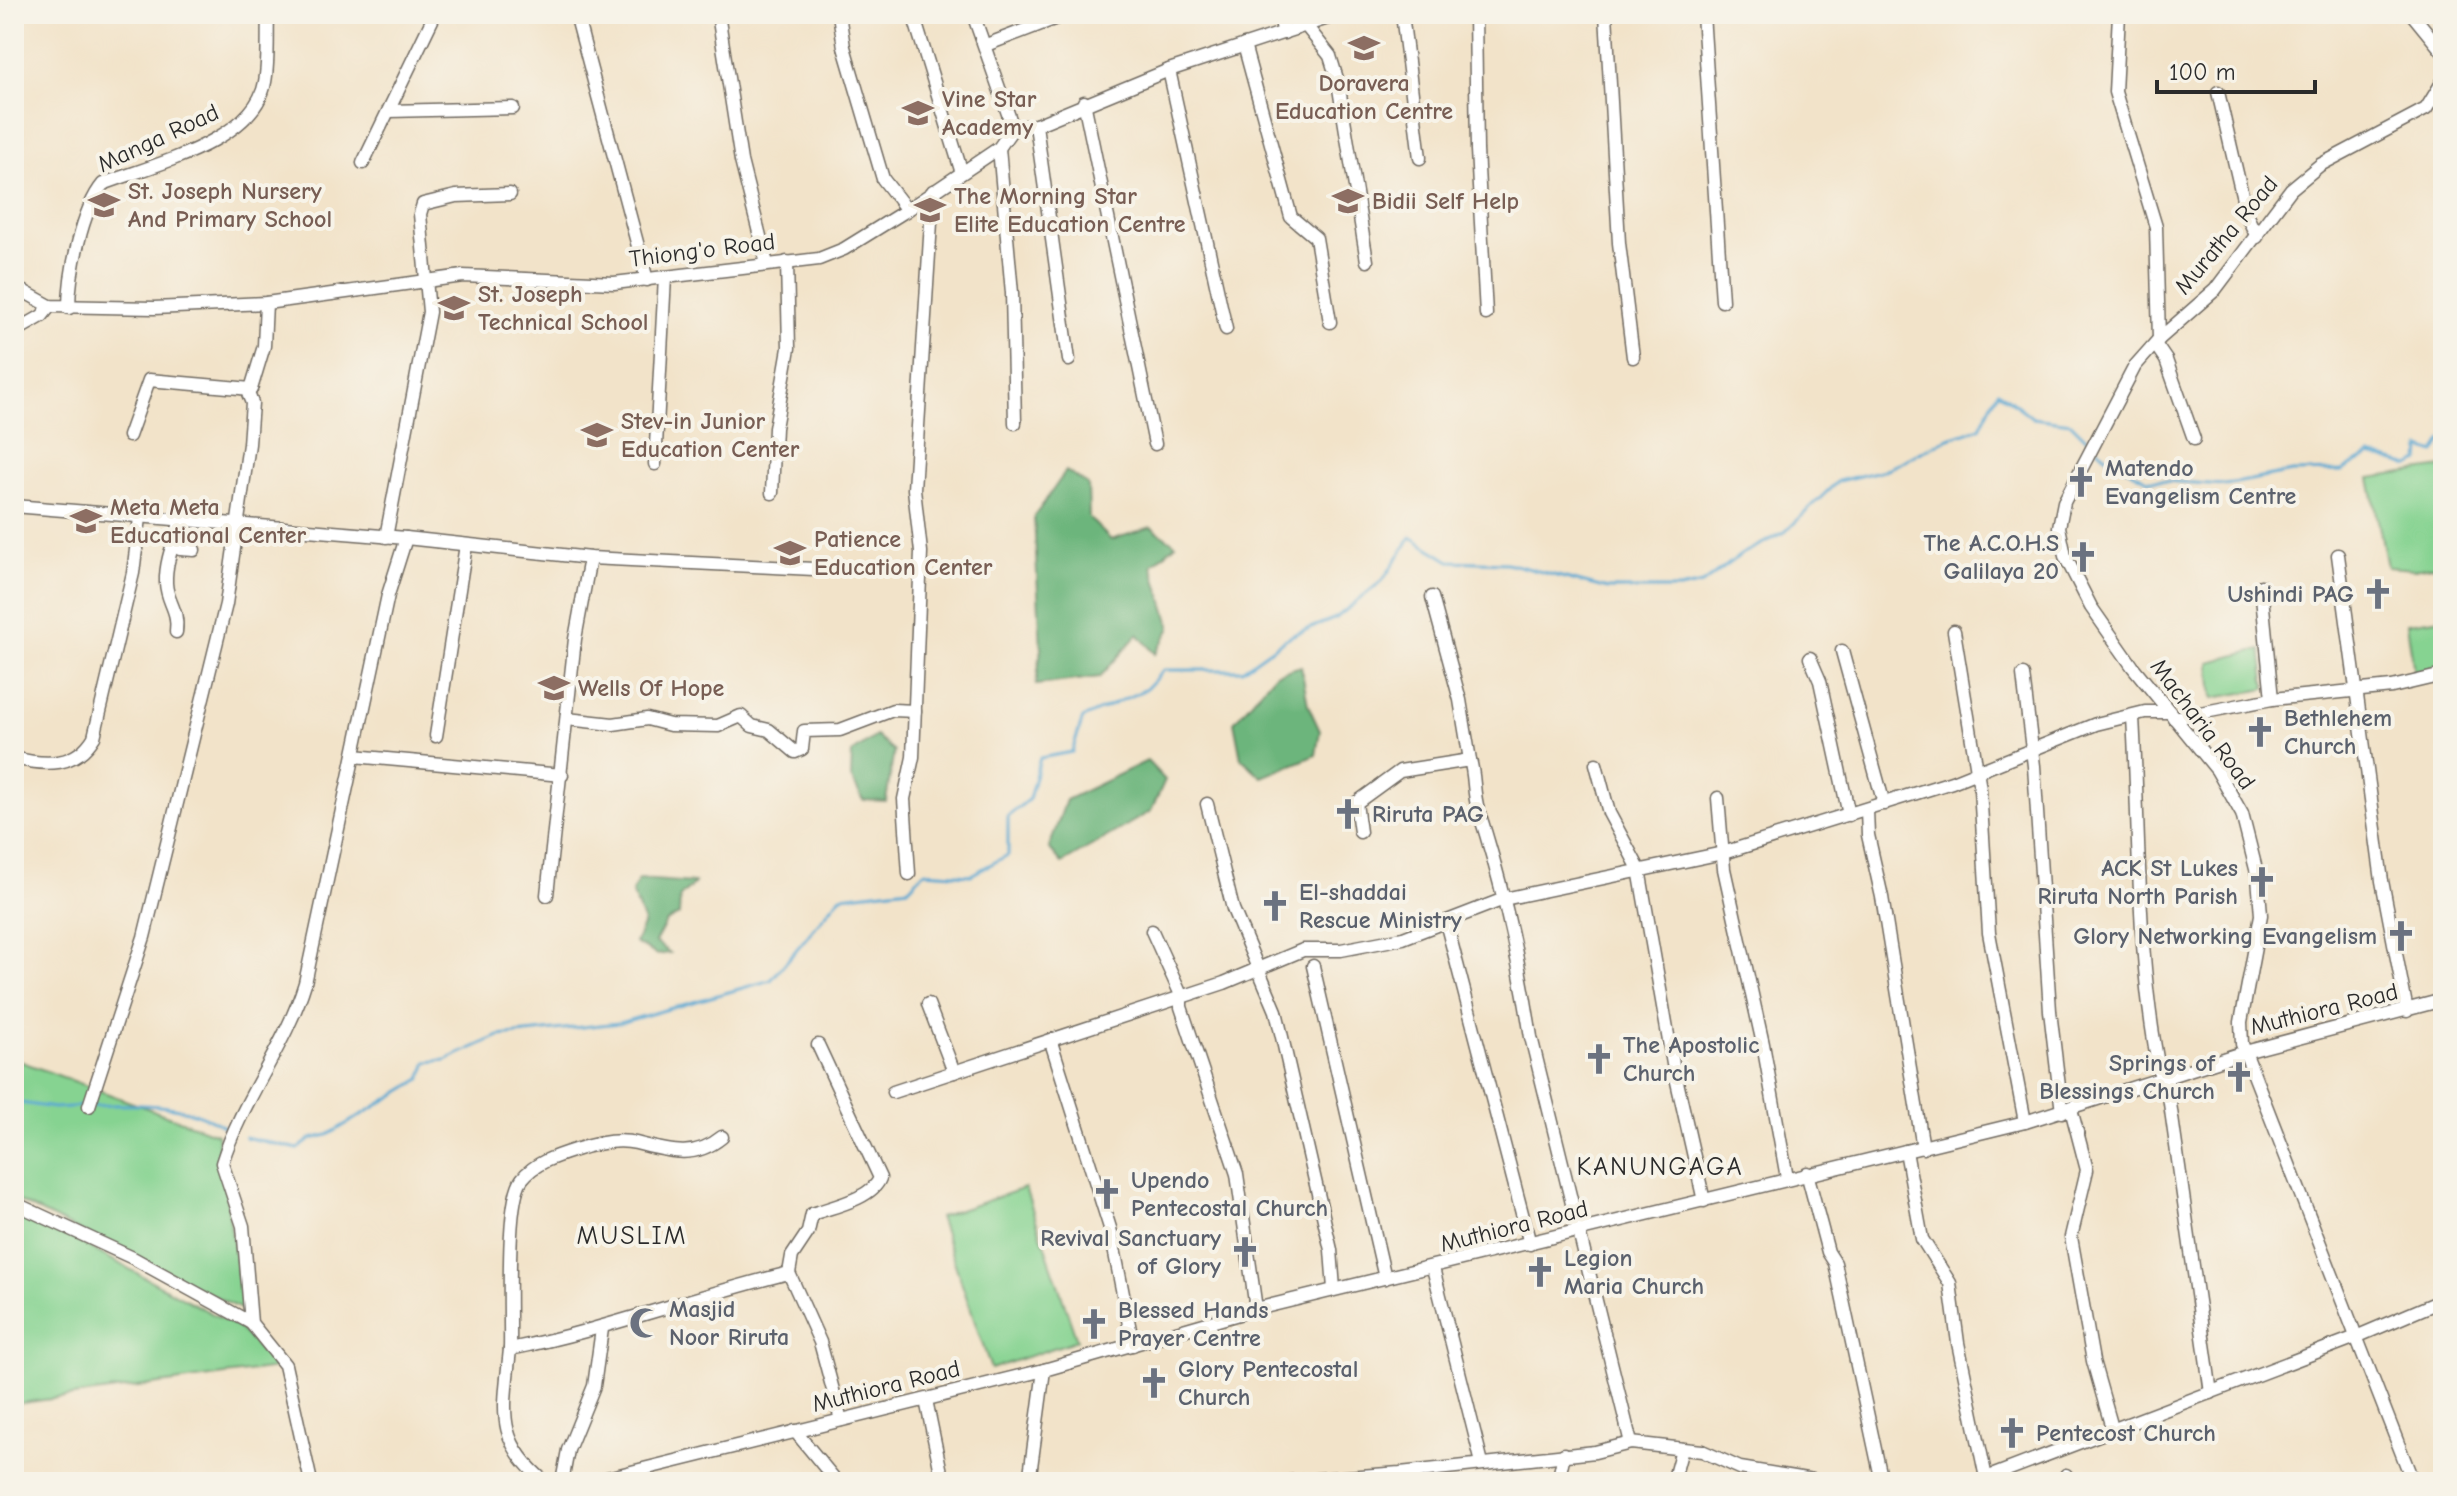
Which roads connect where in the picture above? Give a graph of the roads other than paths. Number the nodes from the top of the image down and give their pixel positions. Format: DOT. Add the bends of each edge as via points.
graph roads {
  1 [pos="268,14"];
  2 [pos="435,14"];
  3 [pos="576,14"];
  4 [pos="718,14"];
  5 [pos="839,14"];
  6 [pos="913,14"];
  7 [pos="973,14"];
  8 [pos="1067,14"];
  9 [pos="1279,14"];
  10 [pos="1340,14"];
  11 [pos="1402,14"];
  12 [pos="1475,14"];
  13 [pos="1606,14"];
  14 [pos="1703,14"];
  15 [pos="2119,14"];
  16 [pos="2412,14"];
  17 [pos="1307,27"];
  18 [pos="1284,33"];
  19 [pos="986,45"];
  20 [pos="1244,45"];
  21 [pos="2443,52"];
  22 [pos="1169,70"];
  23 [pos="2443,81"];
  24 [pos="2218,92"];
  25 [pos="1084,102"];
  26 [pos="513,108"];
  27 [pos="389,111"];
  28 [pos="1036,125"];
  29 [pos="1013,128"];
  30 [pos="999,148"];
  31 [pos="1420,158"];
  32 [pos="363,163"];
  33 [pos="961,170"];
  34 [pos="933,191"];
  35 [pos="510,194"];
  36 [pos="907,210"];
  37 [pos="2257,237"];
  38 [pos="1367,261"];
  39 [pos="787,262"];
  40 [pos="767,264"];
  41 [pos="665,277"];
  42 [pos="428,280"];
  43 [pos="647,280"];
  44 [pos="14,286"];
  45 [pos="1722,301"];
  46 [pos="266,303"];
  47 [pos="50,306"];
  48 [pos="69,308"];
  49 [pos="1486,314"];
  50 [pos="1330,322"];
  51 [pos="1226,329"];
  52 [pos="14,332"];
  53 [pos="2157,341"];
  54 [pos="1633,357"];
  55 [pos="1069,360"];
  56 [pos="247,391"];
  57 [pos="1015,423"];
  58 [pos="129,436"];
  59 [pos="2194,439"];
  60 [pos="1155,444"];
  61 [pos="655,464"];
  62 [pos="772,493"];
  63 [pos="14,506"];
  64 [pos="140,518"];
  65 [pos="181,521"];
  66 [pos="239,526"];
  67 [pos="386,537"];
  68 [pos="175,538"];
  69 [pos="406,538"];
  70 [pos="466,545"];
  71 [pos="194,550"];
  72 [pos="2338,555"];
  73 [pos="590,558"];
  74 [pos="834,570"];
  75 [pos="2261,586"];
  76 [pos="1432,597"];
  77 [pos="1954,631"];
  78 [pos="176,632"];
  79 [pos="1842,651"];
  80 [pos="1810,658"];
  81 [pos="2023,675"];
  82 [pos="2443,675"];
  83 [pos="2357,689"];
  84 [pos="2272,699"];
  85 [pos="915,711"];
  86 [pos="2172,715"];
  87 [pos="2133,717"];
  88 [pos="567,719"];
  89 [pos="436,736"];
  90 [pos="2033,753"];
  91 [pos="354,756"];
  92 [pos="14,758"];
  93 [pos="1470,760"];
  94 [pos="1596,764"];
  95 [pos="1978,773"];
  96 [pos="562,775"];
  97 [pos="1718,798"];
  98 [pos="1207,804"];
  99 [pos="1884,804"];
  100 [pos="1867,810"];
  101 [pos="1849,815"];
  102 [pos="1360,832"];
  103 [pos="1723,853"];
  104 [pos="1639,869"];
  105 [pos="909,874"];
  106 [pos="547,895"];
  107 [pos="1504,899"];
  108 [pos="1446,922"];
  109 [pos="1152,931"];
  110 [pos="1313,966"];
  111 [pos="1257,970"];
  112 [pos="1181,995"];
  113 [pos="2443,1000"];
  114 [pos="928,1004"];
  115 [pos="2407,1011"];
  116 [pos="1051,1042"];
  117 [pos="818,1045"];
  118 [pos="2245,1052"];
  119 [pos="954,1072"];
  120 [pos="2163,1077"];
  121 [pos="893,1092"];
  122 [pos="89,1106"];
  123 [pos="2066,1111"];
  124 [pos="2025,1122"];
  125 [pos="722,1137"];
  126 [pos="1923,1148"];
  127 [pos="1906,1151"];
  128 [pos="1807,1173"];
  129 [pos="1787,1178"];
  130 [pos="1704,1201"];
  131 [pos="14,1203"];
  132 [pos="1579,1232"];
  133 [pos="1530,1244"];
  134 [pos="1433,1268"];
  135 [pos="789,1273"];
  136 [pos="1385,1278"];
  137 [pos="1334,1289"];
  138 [pos="2443,1300"];
  139 [pos="1256,1309"];
  140 [pos="251,1323"];
  141 [pos="602,1329"];
  142 [pos="2356,1337"];
  143 [pos="1133,1345"];
  144 [pos="510,1349"];
  145 [pos="1044,1370"];
  146 [pos="2211,1393"];
  147 [pos="926,1400"];
  148 [pos="841,1420"];
  149 [pos="2112,1428"];
  150 [pos="795,1431"];
  151 [pos="1631,1443"];
  152 [pos="1682,1449"];
  153 [pos="1564,1454"];
  154 [pos="1482,1463"];
  155 [pos="1399,1478"];
  156 [pos="829,1479"];
  157 [pos="1789,1479"];
  158 [pos="1985,1480"];
  159 [pos="311,1482"];
  160 [pos="545,1482"];
  161 [pos="562,1482"];
  162 [pos="591,1482"];
  163 [pos="943,1482"];
  164 [pos="1029,1482"];
  165 [pos="1281,1482"];
  166 [pos="1558,1482"];
  167 [pos="1673,1482"];
  168 [pos="1825,1482"];
  169 [pos="1882,1482"];
  170 [pos="2413,1482"];
  1 -- 48 [label="street, Manga Road" via="265,83 244,121 223,136 103,184 92,197"];
  2 -- 27 [label="street"];
  3 -- 43 [label="street"];
  4 -- 40 [label="street" via="741,161"];
  5 -- 36 [label="street" via="883,179"];
  6 -- 33 [label="street"];
  7 -- 19 [label="street"];
  8 -- 19 [label="street"];
  9 -- 18 [label="street"];
  10 -- 17 [label="street"];
  11 -- 31 [label="street"];
  12 -- 49 [label="street"];
  13 -- 54 [label="street" via="1619,243"];
  14 -- 45 [label="street"];
  15 -- 53 [label="street" via="2115,92 2156,227"];
  16 -- 21 [label="street"];
  17 -- 18 [label="street"];
  17 -- 38 [label="street" via="1330,56 1338,82"];
  18 -- 20 [label="street"];
  19 -- 29 [label="street"];
  20 -- 22 [label="street"];
  20 -- 50 [label="street" via="1291,217 1316,238"];
  22 -- 25 [label="street"];
  22 -- 51 [label="street"];
  23 -- 37 [label="street, Muratha Road" via="2426,109 2349,148 2301,181"];
  24 -- 37 [label="street" via="2247,216"];
  25 -- 28 [label="street"];
  25 -- 60 [label="street"];
  26 -- 27 [label="street"];
  27 -- 32 [label="street"];
  28 -- 29 [label="street"];
  28 -- 55 [label="street"];
  29 -- 30 [label="street, Thiong'o Road"];
  30 -- 33 [label="street, Thiong'o Road"];
  30 -- 57 [label="street" via="1012,293"];
  33 -- 34 [label="street, Thiong'o Road"];
  34 -- 36 [label="street, Thiong'o Road"];
  34 -- 85 [label="street" via="914,489 921,552"];
  35 -- 42 [label="street" via="456,196 423,204"];
  36 -- 39 [label="street, Thiong'o Road" via="844,249 819,259"];
  37 -- 53 [label="street, Muratha Road" via="2215,290"];
  39 -- 40 [label="street, Thiong'o Road"];
  39 -- 62 [label="street" via="789,348 775,428"];
  40 -- 41 [label="street, Thiong'o Road"];
  41 -- 43 [label="street, Thiong'o Road"];
  41 -- 61 [label="street"];
  42 -- 43 [label="street, Thiong'o Road"];
  42 -- 46 [label="street, Thiong'o Road"];
  42 -- 67 [label="street" via="424,347"];
  44 -- 47 [label="street, Thiong'o Road"];
  46 -- 48 [label="street, Thiong'o Road"];
  46 -- 56 [label="street" via="261,361 256,383"];
  47 -- 48 [label="street, Thiong'o Road"];
  47 -- 52 [label="street"];
  53 -- 59 [label="street"];
  53 -- 86 [label="street, Macharia Road" via="2135,366 2107,414 2101,437 2064,502 2059,527 2065,556 2114,641"];
  56 -- 58 [label="street" via="149,380"];
  56 -- 66 [label="street" via="252,403"];
  63 -- 64 [label="street"];
  64 -- 65 [label="street"];
  64 -- 92 [label="street" via="133,573 94,737 70,762"];
  65 -- 66 [label="street"];
  65 -- 68 [label="street"];
  66 -- 67 [label="street"];
  66 -- 122 [label="street" via="221,626 144,937"];
  67 -- 69 [label="street"];
  68 -- 71 [label="street" via="180,549"];
  68 -- 78 [label="street" via="166,585 177,612"];
  69 -- 70 [label="street"];
  69 -- 91 [label="street" via="388,595"];
  70 -- 73 [label="street"];
  70 -- 89 [label="street"];
  72 -- 83 [label="street"];
  73 -- 74 [label="street"];
  73 -- 88 [label="street"];
  75 -- 84 [label="street"];
  76 -- 93 [label="street"];
  77 -- 95 [label="street"];
  79 -- 99 [label="street"];
  80 -- 101 [label="street" via="1820,681"];
  81 -- 90 [label="street"];
  82 -- 83 [label="street"];
  83 -- 84 [label="street"];
  83 -- 115 [label="street" via="2382,881"];
  84 -- 86 [label="street"];
  85 -- 88 [label="street" via="893,710 840,730 804,731 802,749 795,752 741,716 718,726"];
  85 -- 105 [label="street" via="904,799"];
  86 -- 87 [label="street" via="2145,712"];
  86 -- 118 [label="street, Macharia Road" via="2234,798 2258,877 2259,937 2241,1022"];
  87 -- 90 [label="street" via="2096,724"];
  87 -- 120 [label="street" via="2148,1019"];
  88 -- 96 [label="street"];
  90 -- 95 [label="street"];
  90 -- 123 [label="street" via="2050,1011"];
  91 -- 96 [label="street"];
  91 -- 140 [label="street" via="294,1019 258,1080 222,1163 243,1226"];
  93 -- 102 [label="street" via="1400,771 1376,786 1356,803"];
  93 -- 107 [label="street" via="1477,806"];
  94 -- 104 [label="street" via="1609,813"];
  95 -- 99 [label="street"];
  95 -- 124 [label="street" via="1989,933"];
  96 -- 106 [label="street"];
  97 -- 103 [label="street"];
  98 -- 111 [label="street" via="1233,909"];
  99 -- 100 [label="street"];
  100 -- 101 [label="street"];
  100 -- 126 [label="street"];
  101 -- 103 [label="street"];
  103 -- 104 [label="street"];
  103 -- 129 [label="street"];
  104 -- 107 [label="street"];
  104 -- 130 [label="street" via="1673,1064"];
  107 -- 108 [label="street"];
  107 -- 132 [label="street"];
  108 -- 111 [label="street" via="1367,946 1303,950"];
  108 -- 133 [label="street"];
  109 -- 112 [label="street"];
  110 -- 136 [label="street"];
  111 -- 112 [label="street"];
  111 -- 137 [label="street" via="1276,1011 1331,1250"];
  112 -- 116 [label="street"];
  112 -- 139 [label="street" via="1237,1174"];
  113 -- 115 [label="street, Muthiora Road"];
  114 -- 119 [label="street"];
  115 -- 118 [label="street, Muthiora Road"];
  116 -- 119 [label="street"];
  116 -- 143 [label="street" via="1110,1228"];
  117 -- 135 [label="street" via="880,1178 864,1193 812,1214"];
  118 -- 120 [label="street, Muthiora Road"];
  118 -- 142 [label="street, Macharia Road"];
  119 -- 121 [label="street"];
  120 -- 123 [label="street, Muthiora Road"];
  120 -- 146 [label="street"];
  123 -- 124 [label="street, Muthiora Road"];
  123 -- 149 [label="street" via="2087,1170 2071,1237 2093,1361"];
  124 -- 126 [label="street, Muthiora Road"];
  125 -- 144 [label="street" via="706,1149 682,1152 633,1142 587,1146 534,1167 515,1191"];
  126 -- 127 [label="street, Muthiora Road"];
  127 -- 128 [label="street, Muthiora Road"];
  127 -- 158 [label="street" via="1922,1239 1950,1283"];
  128 -- 129 [label="street, Muthiora Road"];
  128 -- 169 [label="street" via="1835,1263"];
  129 -- 130 [label="street, Muthiora Road"];
  130 -- 132 [label="street, Muthiora Road"];
  131 -- 140 [label="street" via="133,1258"];
  132 -- 133 [label="street, Muthiora Road"];
  132 -- 151 [label="street"];
  133 -- 134 [label="street, Muthiora Road"];
  134 -- 136 [label="street, Muthiora Road"];
  134 -- 154 [label="street"];
  135 -- 141 [label="street" via="708,1293"];
  135 -- 148 [label="street" via="820,1342"];
  136 -- 137 [label="street, Muthiora Road"];
  137 -- 139 [label="street, Muthiora Road"];
  138 -- 142 [label="street"];
  139 -- 143 [label="street, Muthiora Road"];
  140 -- 159 [label="street" via="285,1365"];
  141 -- 144 [label="street"];
  141 -- 161 [label="street" via="594,1386 568,1450"];
  142 -- 146 [label="street"];
  142 -- 170 [label="street, Macharia Road"];
  143 -- 145 [label="street, Muthiora Road"];
  144 -- 160 [label="street" via="509,1441 524,1465"];
  145 -- 147 [label="street, Muthiora Road"];
  145 -- 164 [label="street"];
  146 -- 149 [label="street"];
  147 -- 148 [label="street, Muthiora Road"];
  147 -- 163 [label="street"];
  148 -- 150 [label="street, Muthiora Road"];
  149 -- 158 [label="street"];
  150 -- 156 [label="street"];
  150 -- 162 [label="street, Muthiora Road"];
  151 -- 152 [label="street"];
  151 -- 153 [label="street"];
  152 -- 157 [label="street"];
  152 -- 167 [label="street"];
  153 -- 154 [label="street"];
  153 -- 166 [label="street"];
  154 -- 155 [label="street"];
  155 -- 165 [label="street"];
  157 -- 168 [label="street"];
}
